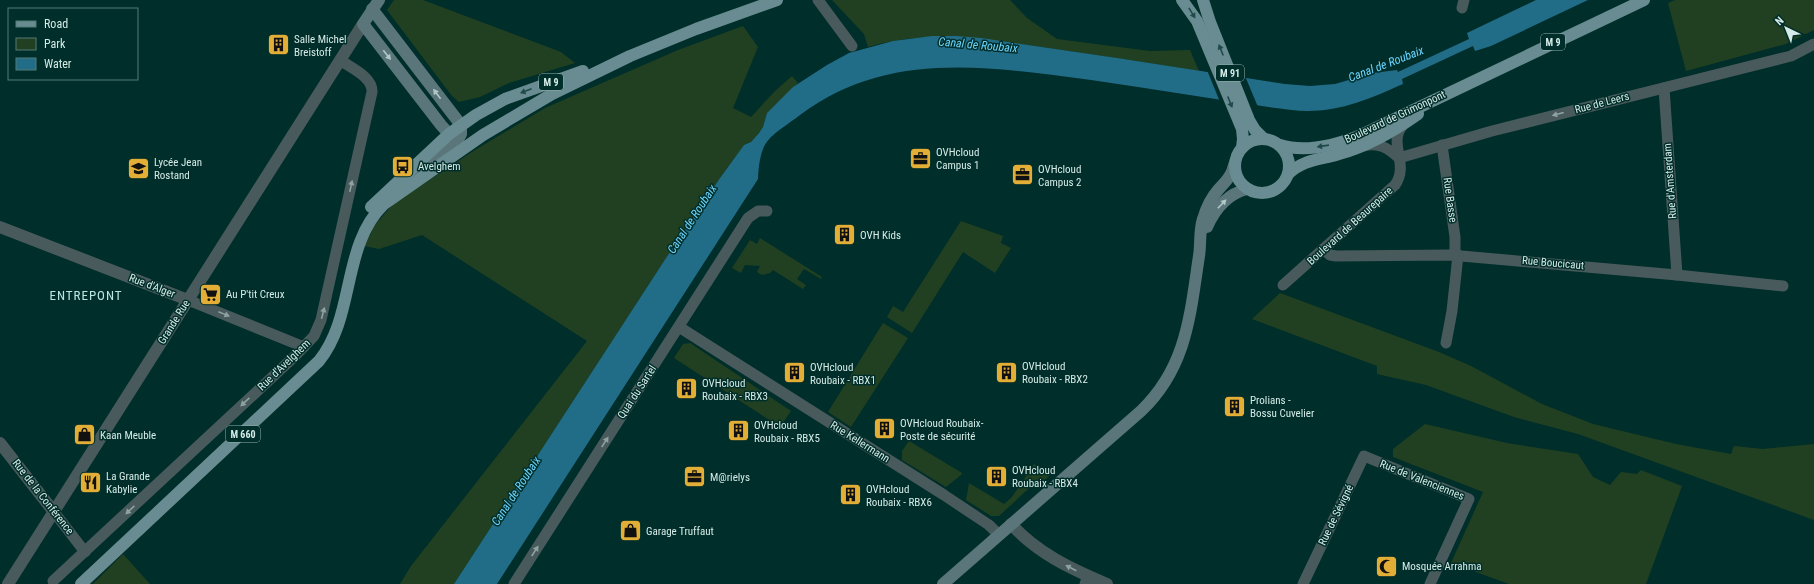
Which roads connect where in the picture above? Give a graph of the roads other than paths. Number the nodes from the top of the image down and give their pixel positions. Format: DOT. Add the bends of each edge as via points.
graph roads {
  1 [pos="752,0"];
  2 [pos="777,0"];
  3 [pos="818,0"];
  4 [pos="1182,0"];
  5 [pos="1203,0"];
  6 [pos="1644,0"];
  7 [pos="375,5"];
  8 [pos="363,24"];
  9 [pos="1205,24"];
  10 [pos="696,29"];
  11 [pos="1811,45"];
  12 [pos="852,46"];
  13 [pos="630,56"];
  14 [pos="340,60"];
  15 [pos="1463,86"];
  16 [pos="1664,88"];
  17 [pos="461,125"];
  18 [pos="1402,125"];
  19 [pos="1246,127"];
  20 [pos="454,136"];
  21 [pos="1264,138"];
  22 [pos="475,141"];
  23 [pos="1280,145"];
  24 [pos="1442,145"];
  25 [pos="1242,148"];
  26 [pos="1357,148"];
  27 [pos="1399,158"];
  28 [pos="1234,165"];
  29 [pos="1288,174"];
  30 [pos="1247,189"];
  31 [pos="767,211"];
  32 [pos="0,227"];
  33 [pos="365,228"];
  34 [pos="1201,245"];
  35 [pos="1323,249"];
  36 [pos="356,255"];
  37 [pos="1456,255"];
  38 [pos="1677,275"];
  39 [pos="1283,285"];
  40 [pos="1783,286"];
  41 [pos="188,300"];
  42 [pos="679,326"];
  43 [pos="1446,343"];
  44 [pos="304,347"];
  45 [pos="0,443"];
  46 [pos="1374,461"];
  47 [pos="54,512"];
  48 [pos="1011,524"];
  49 [pos="999,535"];
  50 [pos="85,552"];
  51 [pos="1087,580"];
  52 [pos="53,581"];
  53 [pos="8,584"];
  54 [pos="82,584"];
  55 [pos="514,584"];
  56 [pos="943,584"];
  57 [pos="1107,584"];
  58 [pos="1303,584"];
  59 [pos="1430,584"];
  1 -- 10 [label="main road, M 9"];
  2 -- 10 [label="main road, M 9"];
  3 -- 12 [label="street"];
  4 -- 9 [label="main road, M 91, one-way"];
  5 -- 9 [label="main road, M 91"];
  6 -- 15 [label="main road, Boulevard de Grimonpont / M 9"];
  7 -- 8 [label="main road, Grande Rue"];
  17 -- 7 [label="main road, one-way"];
  8 -- 14 [label="street, Grande Rue"];
  8 -- 20 [label="main road, one-way"];
  9 -- 19 [label="main road, M 91"];
  10 -- 13 [label="main road, M 9"];
  11 -- 16 [label="street, Rue de Leers" via="1791,56"];
  13 -- 17 [label="main road, M 9, one-way" via="505,99"];
  13 -- 22 [label="main road, M 9" via="531,105"];
  14 -- 41 [label="street, Grande Rue"];
  44 -- 14 [label="street, Rue d'Avelghem, one-way" via="314,336 321,320 372,92 372,85 366,78"];
  15 -- 18 [label="main road, Boulevard de Grimonpont / M 9"];
  15 -- 23 [label="main road, Boulevard de Grimonpont / M 9, one-way" via="1345,141 1301,148"];
  16 -- 24 [label="street, Rue de Leers, one-way"];
  16 -- 38 [label="street, Rue d'Amsterdam"];
  17 -- 20 [label="main road, M 9"];
  18 -- 26 [label="main road, Boulevard de Grimonpont / M 9"];
  18 -- 27 [label="street, Boulevard de Beaurepaire" via="1397,135"];
  19 -- 21 [label="main road, M 91"];
  19 -- 25 [label="main road, M 91"];
  20 -- 22 [label="main road"];
  20 -- 33 [label="main road, M 9" via="450,148 382,201"];
  20 -- 36 [label="main road, M 660" via="371,207 361,226"];
  21 -- 23 [label="main road"];
  21 -- 25 [label="main road" via="1250,141"];
  22 -- 33 [label="main road, M 660" via="390,200"];
  23 -- 29 [label="main road" via="1288,156"];
  24 -- 27 [label="street, Rue de Leers"];
  24 -- 37 [label="street, Rue Basse"];
  25 -- 28 [label="main road"];
  26 -- 27 [label="street" via="1376,144 1390,150"];
  26 -- 29 [label="main road, Boulevard de Grimonpont / M 9" via="1308,161"];
  27 -- 35 [label="street, Boulevard de Beaurepaire" via="1401,171 1395,186"];
  28 -- 30 [label="main road" via="1239,181"];
  28 -- 34 [label="main road" via="1232,174 1213,197 1205,213 1201,226"];
  29 -- 30 [label="main road" via="1283,184 1270,192 1258,193"];
  34 -- 30 [label="main road, one-way" via="1216,210 1231,196"];
  31 -- 42 [label="street, Quai du Sartel" via="758,211 751,215"];
  32 -- 41 [label="street, Rue d'Alger"];
  33 -- 36 [label="main road, M 660"];
  34 -- 48 [label="main road" via="1185,339 1177,363 1155,397"];
  35 -- 37 [label="street, Rue Boucicaut" via="1330,255 1340,256"];
  35 -- 39 [label="street, Boulevard de Beaurepaire"];
  36 -- 54 [label="main road, M 660" via="338,328 320,361"];
  37 -- 38 [label="street, Rue Boucicaut"];
  37 -- 43 [label="street, Rue Basse" via="1452,312"];
  38 -- 40 [label="street, Rue Boucicaut"];
  41 -- 44 [label="street, Rue d'Alger, one-way"];
  41 -- 47 [label="street, Grande Rue"];
  42 -- 49 [label="street, Rue Kellermann" via="944,495 989,525"];
  55 -- 42 [label="street, Quai du Sartel, one-way"];
  44 -- 50 [label="street, Rue d'Avelghem, one-way"];
  45 -- 47 [label="street, Rue de la Conférence"];
  46 -- 58 [label="street, Rue de Sévigné" via="1364,456"];
  46 -- 59 [label="street, Rue de Valenciennes" via="1469,499"];
  47 -- 50 [label="street, Rue de la Conférence"];
  47 -- 53 [label="street, Grande Rue"];
  48 -- 49 [label="main road"];
  51 -- 48 [label="street, one-way" via="1031,545"];
  49 -- 56 [label="main road"];
  50 -- 52 [label="street, Rue d'Avelghem"];
  51 -- 57 [label="street"];
}
